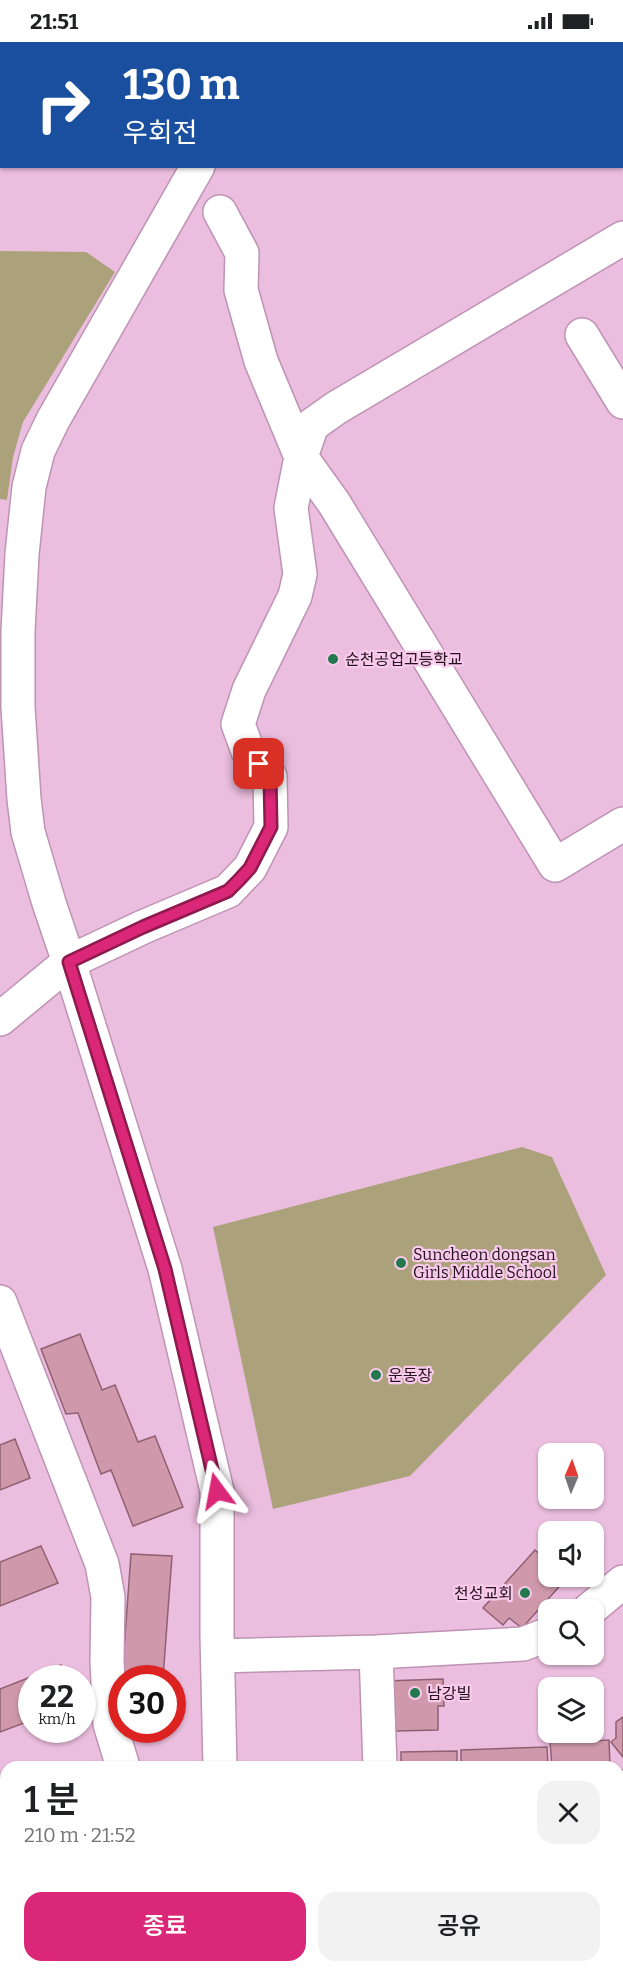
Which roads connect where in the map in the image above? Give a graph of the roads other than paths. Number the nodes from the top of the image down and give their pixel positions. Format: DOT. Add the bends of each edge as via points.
graph roads {
  1 [pos="197,168"];
  2 [pos="220,212"];
  3 [pos="623,238"];
  4 [pos="582,335"];
  5 [pos="623,402"];
  6 [pos="301,457"];
  7 [pos="623,824"];
  8 [pos="69,962"];
  9 [pos="0,1019"];
  10 [pos="0,1302"];
  11 [pos="623,1582"];
  12 [pos="602,1599"];
  13 [pos="538,1638"];
  14 [pos="376,1652"];
  15 [pos="218,1656"];
  16 [pos="121,1761"];
  17 [pos="220,1761"];
  18 [pos="380,1761"];
  1 -- 8 [label="street" via="53,420 38,452 29,487 18,631 24,799 28,832"];
  2 -- 6 [label="street" via="242,253 241,290 261,361"];
  3 -- 6 [label="street" via="336,408 312,425"];
  4 -- 5 [label="street"];
  6 -- 7 [label="street" via="555,865"];
  6 -- 8 [label="street" via="291,508 300,574 295,596 249,690 238,724 248,752 270,777 271,827 250,868 228,891"];
  8 -- 9 [label="street"];
  8 -- 15 [label="street" via="165,1269 217,1491"];
  10 -- 16 [label="street" via="102,1564 108,1598 110,1724"];
  11 -- 12 [label="street"];
  13 -- 14 [label="street" via="523,1644"];
  14 -- 15 [label="street"];
  14 -- 18 [label="street"];
  15 -- 17 [label="street"];
}
